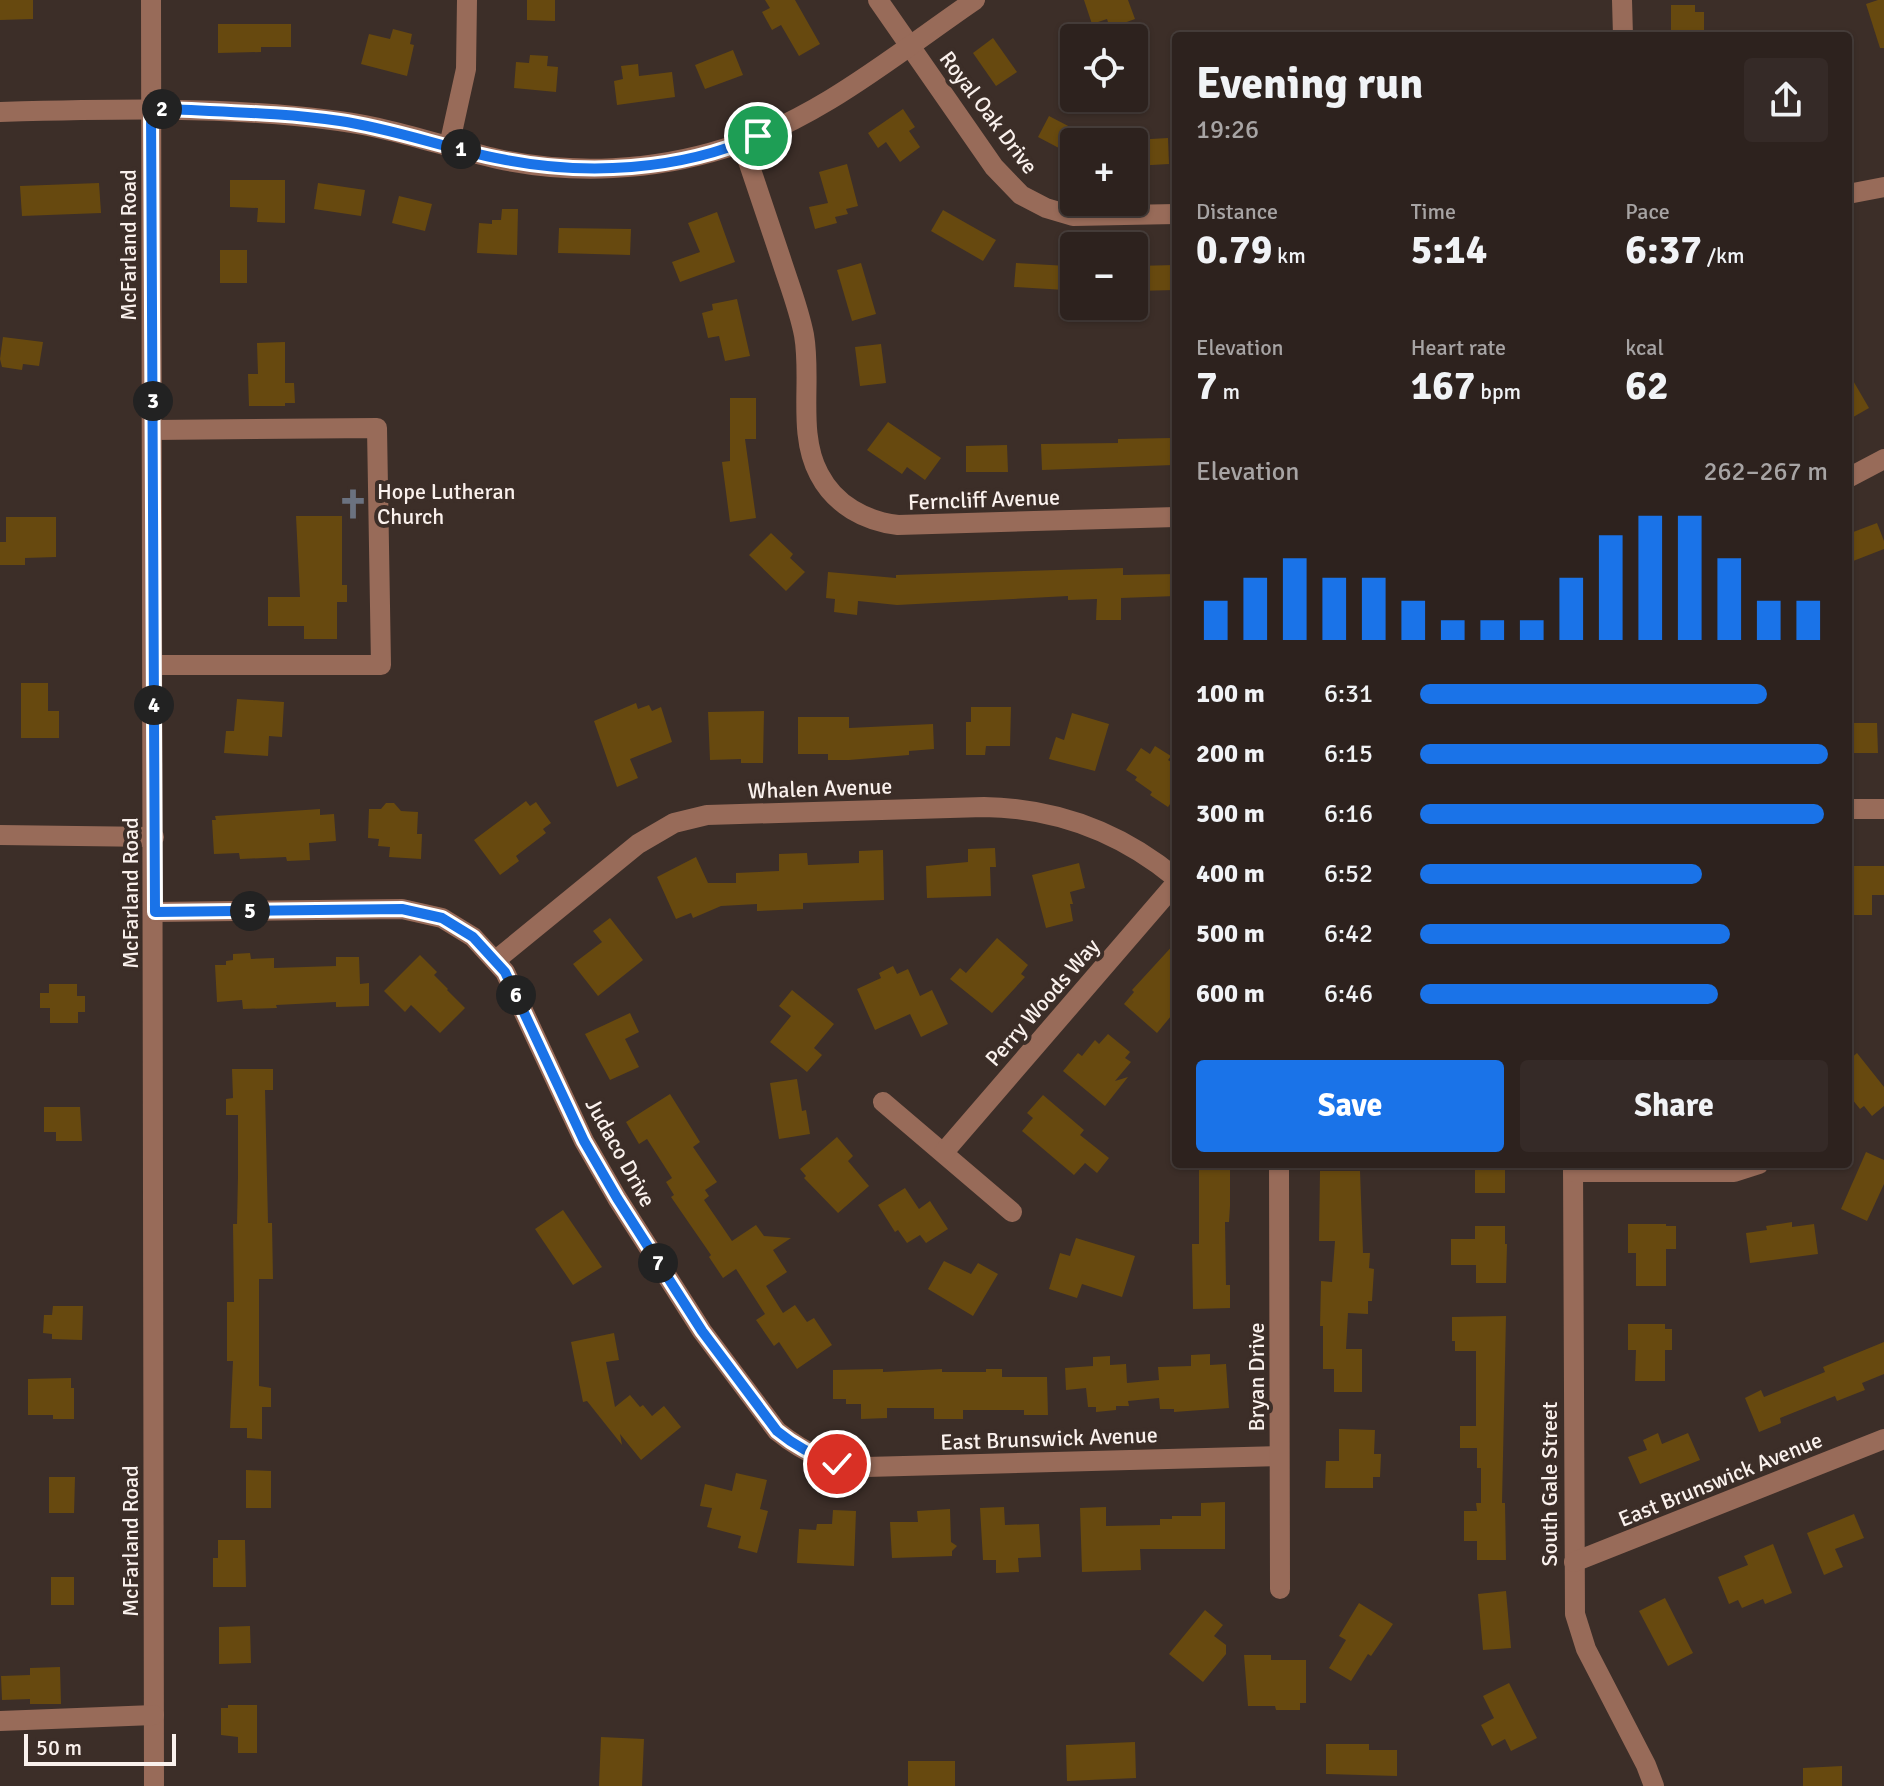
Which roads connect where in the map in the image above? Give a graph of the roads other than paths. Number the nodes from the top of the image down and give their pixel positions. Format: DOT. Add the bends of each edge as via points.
graph roads {
  1 [pos="151,0"];
  2 [pos="467,0"];
  3 [pos="878,0"];
  4 [pos="975,0"];
  5 [pos="1622,0"];
  6 [pos="1623,32"];
  7 [pos="909,45"];
  8 [pos="151,108"];
  9 [pos="0,112"];
  10 [pos="742,143"];
  11 [pos="449,146"];
  12 [pos="1884,187"];
  13 [pos="1852,193"];
  14 [pos="1172,214"];
  15 [pos="153,430"];
  16 [pos="1884,459"];
  17 [pos="1852,476"];
  18 [pos="1172,517"];
  19 [pos="154,665"];
  20 [pos="1852,809"];
  21 [pos="1884,809"];
  22 [pos="0,835"];
  23 [pos="154,837"];
  24 [pos="1172,876"];
  25 [pos="1172,885"];
  26 [pos="155,912"];
  27 [pos="496,960"];
  28 [pos="883,1102"];
  29 [pos="944,1152"];
  30 [pos="1279,1168"];
  31 [pos="1573,1168"];
  32 [pos="1746,1168"];
  33 [pos="1012,1212"];
  34 [pos="1884,1439"];
  35 [pos="1279,1456"];
  36 [pos="821,1459"];
  37 [pos="1574,1562"];
  38 [pos="1280,1589"];
  39 [pos="154,1715"];
  40 [pos="0,1721"];
  41 [pos="154,1786"];
  42 [pos="1654,1786"];
  1 -- 8 [label="street, McFarland Road"];
  2 -- 11 [label="street" via="466,69"];
  3 -- 7 [label="street, Royal Oak Drive"];
  4 -- 7 [label="street"];
  5 -- 6 [label="street"];
  7 -- 10 [label="street" via="813,110"];
  7 -- 14 [label="street, Royal Oak Drive" via="994,167 1021,195 1073,216"];
  8 -- 9 [label="street"];
  8 -- 11 [label="street" via="338,121"];
  8 -- 15 [label="street, McFarland Road"];
  10 -- 11 [label="street" via="678,161 593,169 523,163"];
  10 -- 18 [label="street, Ferncliff Avenue" via="801,322 812,458 837,499 870,519 898,525"];
  12 -- 13 [label="street"];
  15 -- 19 [label="street, McFarland Road"];
  15 -- 19 [label="street" via="377,428 381,665"];
  16 -- 17 [label="street"];
  19 -- 23 [label="street, McFarland Road"];
  20 -- 21 [label="street"];
  22 -- 23 [label="street"];
  23 -- 26 [label="street, McFarland Road"];
  24 -- 27 [label="street, Whalen Avenue" via="1148,855 1106,832 1023,809 707,815 674,823 638,844"];
  25 -- 29 [label="street, Perry Woods Way"];
  26 -- 27 [label="street, Judaco Drive" via="402,909 452,923"];
  26 -- 39 [label="street, McFarland Road"];
  27 -- 36 [label="street, Judaco Drive" via="584,1141 694,1319 770,1424"];
  28 -- 29 [label="street"];
  29 -- 33 [label="street"];
  30 -- 35 [label="street, Bryan Drive"];
  31 -- 32 [label="street"];
  31 -- 37 [label="street, South Gale Street"];
  34 -- 37 [label="street, East Brunswick Avenue"];
  35 -- 36 [label="street, East Brunswick Avenue" via="866,1467"];
  35 -- 38 [label="street, Bryan Drive"];
  37 -- 42 [label="street, South Gale Street" via="1575,1614 1582,1639"];
  39 -- 40 [label="street"];
  39 -- 41 [label="street, McFarland Road"];
}
